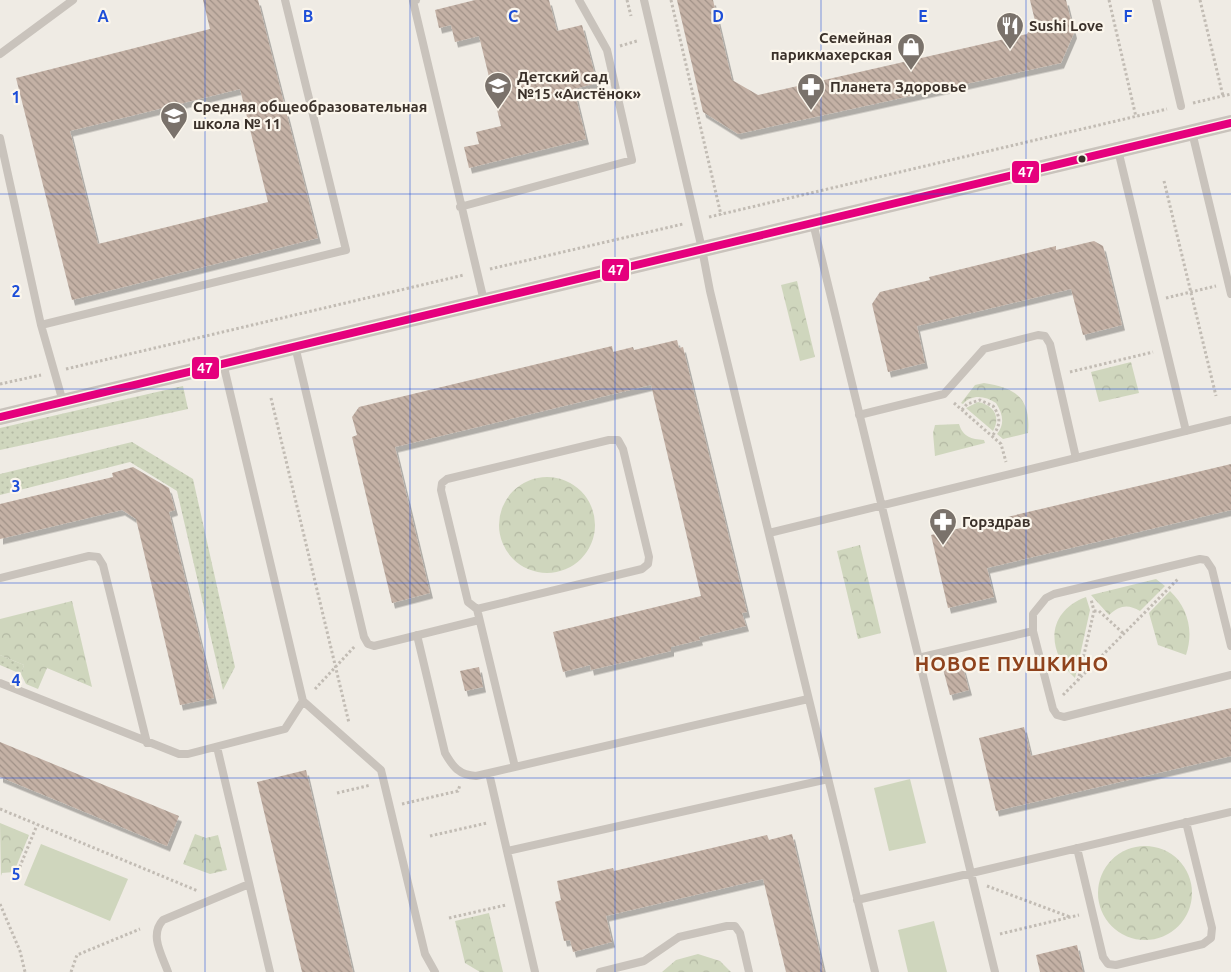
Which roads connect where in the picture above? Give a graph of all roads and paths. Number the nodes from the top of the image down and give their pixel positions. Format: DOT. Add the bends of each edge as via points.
graph roads {
  1 [pos="73,0"];
  2 [pos="285,0"];
  3 [pos="416,0"];
  4 [pos="580,0"];
  5 [pos="644,0"];
  6 [pos="670,0"];
  7 [pos="1109,0"];
  8 [pos="1156,0"];
  9 [pos="1200,0"];
  10 [pos="0,54"];
  11 [pos="1231,94"];
  12 [pos="1223,96"];
  13 [pos="1181,106"];
  14 [pos="1136,117"];
  15 [pos="1231,123"];
  16 [pos="1192,132"];
  17 [pos="0,138"];
  18 [pos="1118,150"];
  19 [pos="1164,181"];
  20 [pos="460,208"];
  21 [pos="721,214"];
  22 [pos="696,220"];
  23 [pos="813,223"];
  24 [pos="702,249"];
  25 [pos="478,272"];
  26 [pos="1228,283"];
  27 [pos="1191,292"];
  28 [pos="1231,294"];
  29 [pos="484,301"];
  30 [pos="1154,301"];
  31 [pos="41,326"];
  32 [pos="295,346"];
  33 [pos="1166,349"];
  34 [pos="223,364"];
  35 [pos="53,372"];
  36 [pos="1057,375"];
  37 [pos="0,384"];
  38 [pos="944,394"];
  39 [pos="1216,396"];
  40 [pos="271,398"];
  41 [pos="63,402"];
  42 [pos="962,410"];
  43 [pos="859,415"];
  44 [pos="0,417"];
  45 [pos="1231,420"];
  46 [pos="1186,431"];
  47 [pos="992,436"];
  48 [pos="1076,458"];
  49 [pos="1009,474"];
  50 [pos="882,506"];
  51 [pos="769,533"];
  52 [pos="1179,564"];
  53 [pos="0,578"];
  54 [pos="1087,586"];
  55 [pos="477,609"];
  56 [pos="1094,611"];
  57 [pos="479,620"];
  58 [pos="1033,631"];
  59 [pos="1124,634"];
  60 [pos="417,635"];
  61 [pos="364,637"];
  62 [pos="1231,646"];
  63 [pos="918,658"];
  64 [pos="335,667"];
  65 [pos="1231,675"];
  66 [pos="1078,681"];
  67 [pos="0,683"];
  68 [pos="1050,698"];
  69 [pos="808,699"];
  70 [pos="303,701"];
  71 [pos="147,743"];
  72 [pos="354,745"];
  73 [pos="216,747"];
  74 [pos="515,767"];
  75 [pos="489,773"];
  76 [pos="464,775"];
  77 [pos="828,779"];
  78 [pos="385,782"];
  79 [pos="338,793"];
  80 [pos="391,807"];
  81 [pos="0,809"];
  82 [pos="1231,812"];
  83 [pos="500,820"];
  84 [pos="1186,822"];
  85 [pos="37,825"];
  86 [pos="430,836"];
  87 [pos="1076,848"];
  88 [pos="507,851"];
  89 [pos="971,873"];
  90 [pos="14,881"];
  91 [pos="249,884"];
  92 [pos="974,888"];
  93 [pos="198,891"];
  94 [pos="857,900"];
  95 [pos="518,902"];
  96 [pos="0,904"];
  97 [pos="1092,912"];
  98 [pos="1071,917"];
  99 [pos="449,918"];
  100 [pos="140,929"];
  101 [pos="986,937"];
  102 [pos="25,972"];
  103 [pos="71,972"];
  104 [pos="168,972"];
  105 [pos="270,972"];
  106 [pos="434,972"];
  107 [pos="535,972"];
  108 [pos="600,972"];
  109 [pos="749,972"];
  110 [pos="875,972"];
  111 [pos="995,972"];
  1 -- 10 [label="lane"];
  2 -- 31 [label="lane" via="346,250"];
  3 -- 20 [label="lane" via="413,1"];
  4 -- 20 [label="lane" via="608,50 632,160"];
  5 -- 22 [label="lane"];
  6 -- 21 [label="path"];
  7 -- 14 [label="path"];
  8 -- 13 [label="lane"];
  9 -- 12 [label="path"];
  11 -- 12 [label="path"];
  12 -- 13 [label="path"];
  13 -- 14 [label="path"];
  14 -- 21 [label="path"];
  15 -- 16 [label="street"];
  16 -- 18 [label="street"];
  16 -- 26 [label="lane"];
  17 -- 31 [label="lane"];
  18 -- 23 [label="street"];
  18 -- 30 [label="lane"];
  19 -- 27 [label="path"];
  20 -- 25 [label="lane"];
  21 -- 22 [label="path"];
  22 -- 24 [label="lane"];
  22 -- 25 [label="path"];
  23 -- 24 [label="street"];
  23 -- 43 [label="lane"];
  24 -- 29 [label="street"];
  24 -- 51 [label="lane"];
  25 -- 29 [label="lane"];
  25 -- 35 [label="path"];
  26 -- 27 [label="path"];
  26 -- 28 [label="lane"];
  27 -- 30 [label="path"];
  27 -- 39 [label="path"];
  29 -- 32 [label="street"];
  30 -- 33 [label="lane"];
  31 -- 35 [label="lane"];
  32 -- 34 [label="street"];
  32 -- 61 [label="lane"];
  33 -- 36 [label="path"];
  33 -- 46 [label="lane"];
  34 -- 41 [label="street"];
  34 -- 70 [label="lane"];
  35 -- 37 [label="path"];
  35 -- 41 [label="lane"];
  36 -- 38 [label="lane" via="1050,344 1045,336 1038,335 984,349"];
  36 -- 48 [label="lane"];
  38 -- 42 [label="path"];
  38 -- 43 [label="lane"];
  40 -- 64 [label="path"];
  41 -- 44 [label="street"];
  42 -- 47 [label="path"];
  42 -- 47 [label="path" via="967,404 980,400 993,406 999,418"];
  43 -- 50 [label="lane"];
  45 -- 46 [label="lane"];
  46 -- 48 [label="lane"];
  47 -- 49 [label="path" via="1001,444"];
  48 -- 49 [label="lane"];
  49 -- 50 [label="lane"];
  50 -- 51 [label="lane"];
  50 -- 63 [label="lane"];
  51 -- 69 [label="lane"];
  52 -- 54 [label="lane"];
  52 -- 59 [label="path" via="1182,574"];
  52 -- 62 [label="lane" via="1200,559 1206,560 1212,569"];
  53 -- 71 [label="lane" via="89,556 98,557 103,565"];
  54 -- 56 [label="path"];
  54 -- 58 [label="lane" via="1046,598 1033,614"];
  55 -- 55 [label="lane" via="468,602 442,483 618,440 623,449 648,564 642,569"];
  55 -- 57 [label="lane"];
  56 -- 59 [label="path" via="1099,611"];
  56 -- 66 [label="path"];
  57 -- 60 [label="lane"];
  57 -- 74 [label="lane"];
  58 -- 63 [label="lane"];
  58 -- 68 [label="lane"];
  59 -- 66 [label="path"];
  60 -- 61 [label="lane" via="374,646 368,644"];
  60 -- 76 [label="lane" via="446,753 453,767"];
  61 -- 64 [label="path"];
  63 -- 89 [label="lane"];
  64 -- 70 [label="path"];
  64 -- 72 [label="path"];
  65 -- 68 [label="lane" via="1064,717 1057,715"];
  66 -- 68 [label="path" via="1066,694"];
  67 -- 71 [label="lane"];
  69 -- 74 [label="lane"];
  69 -- 77 [label="lane"];
  70 -- 72 [label="lane"];
  70 -- 73 [label="lane" via="285,730"];
  71 -- 73 [label="lane" via="179,754"];
  72 -- 78 [label="lane" via="375,763"];
  73 -- 91 [label="lane"];
  74 -- 75 [label="lane"];
  75 -- 76 [label="lane"];
  75 -- 83 [label="lane"];
  76 -- 80 [label="path" via="458,791"];
  77 -- 88 [label="lane"];
  77 -- 94 [label="lane"];
  78 -- 79 [label="path"];
  78 -- 80 [label="lane"];
  80 -- 106 [label="lane" via="425,954"];
  81 -- 85 [label="path"];
  82 -- 84 [label="lane"];
  83 -- 86 [label="path"];
  83 -- 88 [label="lane"];
  84 -- 87 [label="lane"];
  84 -- 97 [label="lane" via="1212,928 1210,938 1203,944 1116,965 1108,964 1103,957"];
  85 -- 90 [label="path"];
  85 -- 93 [label="path"];
  87 -- 89 [label="lane"];
  87 -- 97 [label="lane"];
  88 -- 95 [label="lane"];
  89 -- 92 [label="lane"];
  89 -- 94 [label="lane"];
  91 -- 104 [label="lane" via="163,920 157,927 156,936"];
  91 -- 105 [label="lane"];
  92 -- 98 [label="path" via="986,885"];
  92 -- 101 [label="lane"];
  94 -- 110 [label="lane"];
  95 -- 99 [label="path"];
  95 -- 107 [label="lane"];
  96 -- 102 [label="path" via="20,950"];
  97 -- 98 [label="path"];
  98 -- 101 [label="path"];
  100 -- 103 [label="path" via="77,954"];
  101 -- 111 [label="lane"];
  108 -- 109 [label="lane" via="644,961 679,937 727,926 735,926 740,934"];
}
